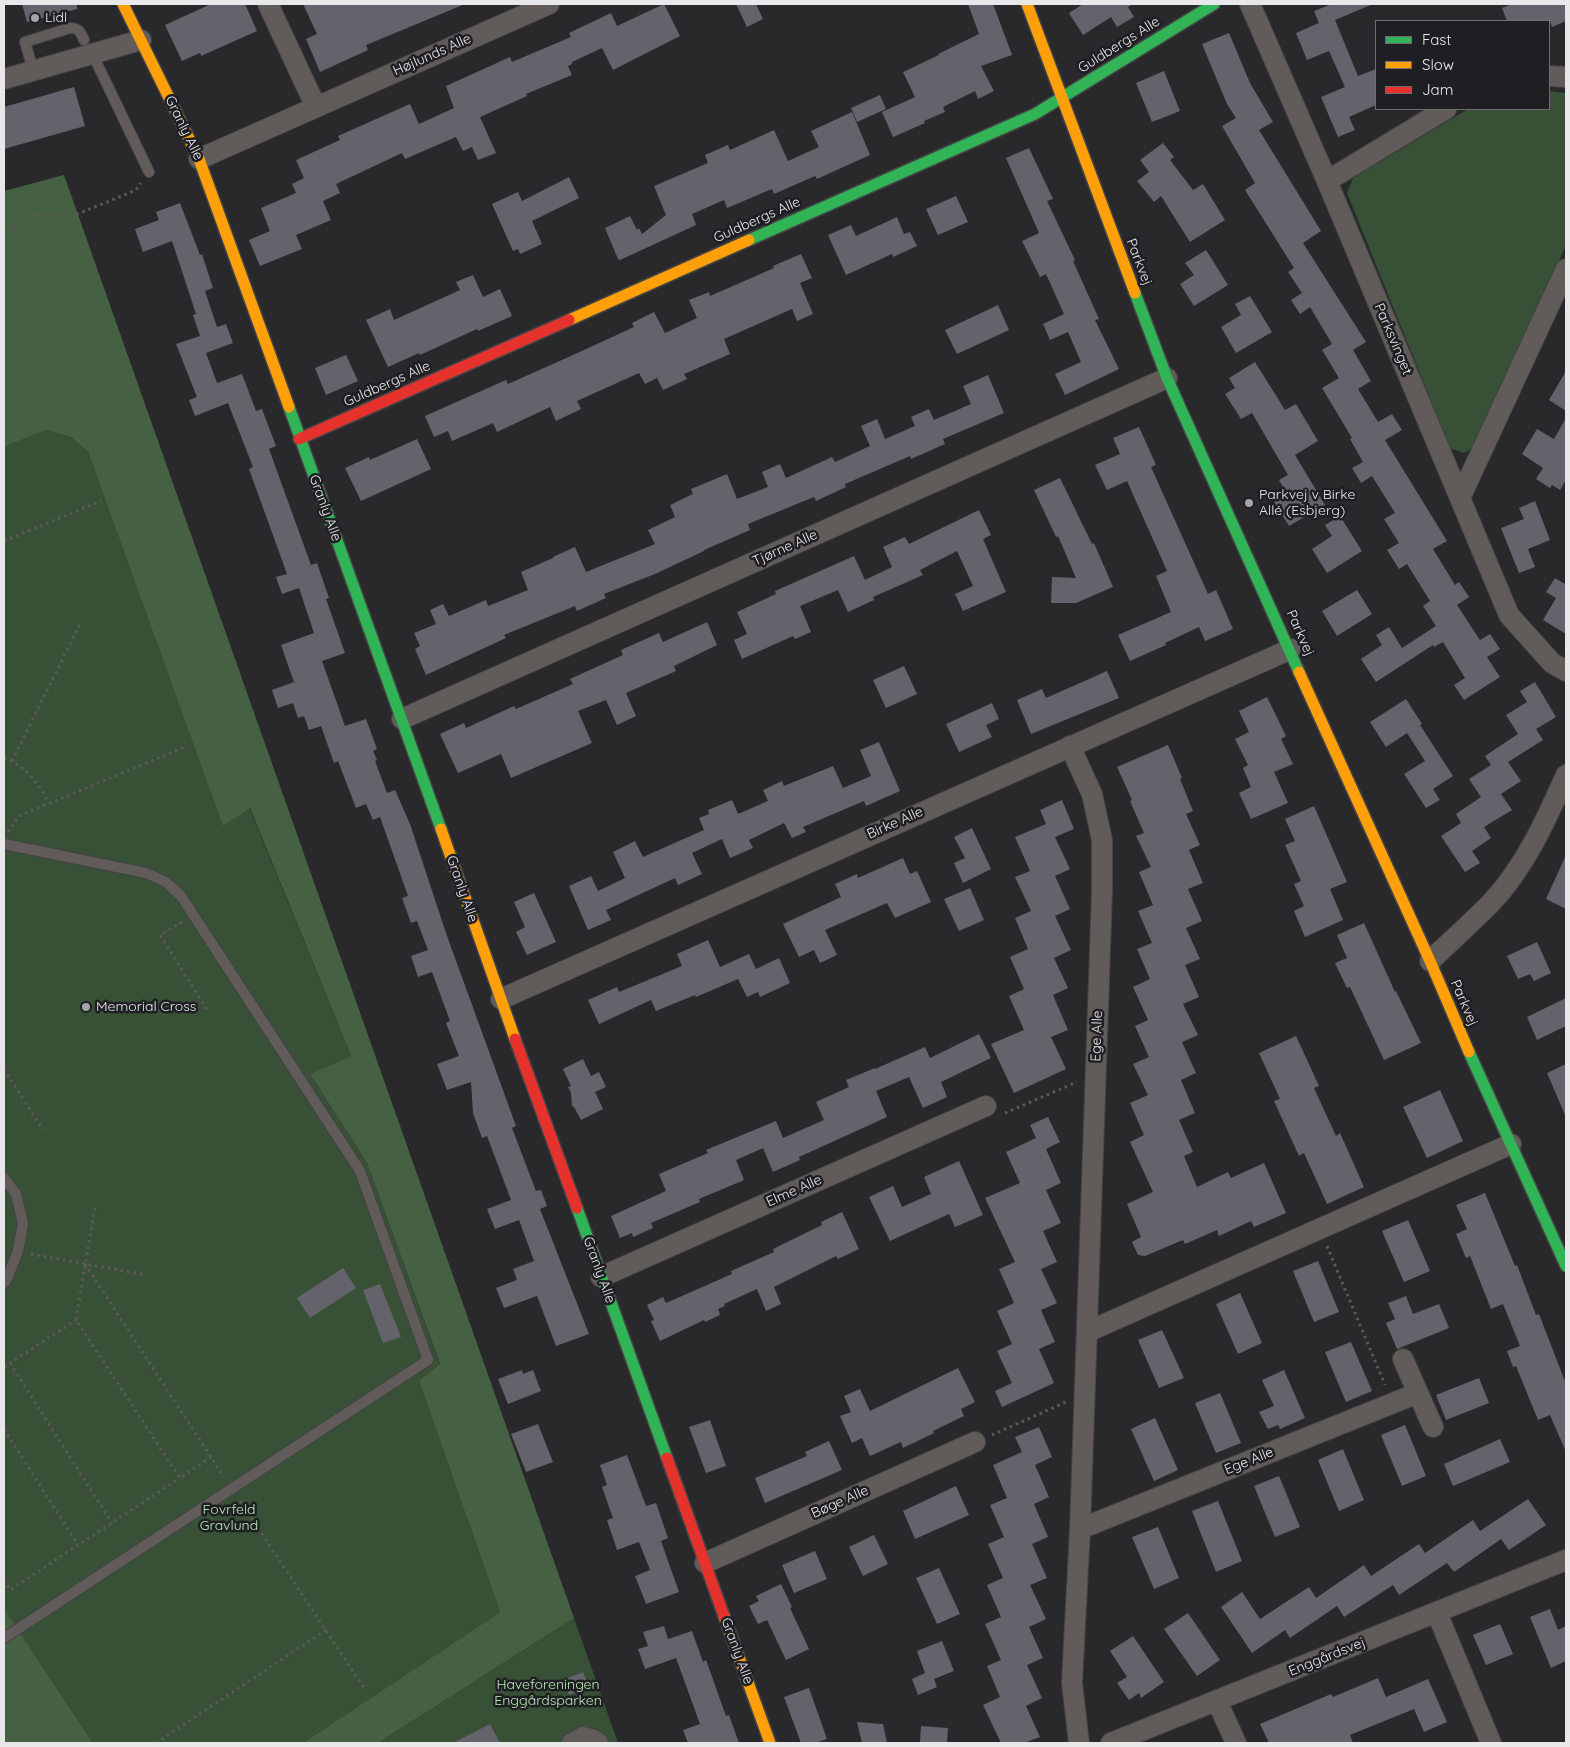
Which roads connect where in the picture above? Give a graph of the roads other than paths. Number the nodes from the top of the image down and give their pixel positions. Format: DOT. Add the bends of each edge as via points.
graph roads {
  1 [pos="123,4"];
  2 [pos="268,4"];
  3 [pos="549,4"];
  4 [pos="1027,4"];
  5 [pos="1214,4"];
  6 [pos="1250,4"];
  7 [pos="141,40"];
  8 [pos="88,47"];
  9 [pos="33,70"];
  10 [pos="1550,76"];
  11 [pos="1566,77"];
  12 [pos="4,79"];
  13 [pos="1061,98"];
  14 [pos="316,107"];
  15 [pos="1444,110"];
  16 [pos="199,159"];
  17 [pos="149,172"];
  18 [pos="1327,181"];
  19 [pos="1566,268"];
  20 [pos="1167,378"];
  21 [pos="299,439"];
  22 [pos="1460,498"];
  23 [pos="1290,649"];
  24 [pos="1566,671"];
  25 [pos="402,719"];
  26 [pos="1070,746"];
  27 [pos="1566,775"];
  28 [pos="4,844"];
  29 [pos="1430,961"];
  30 [pos="501,999"];
  31 [pos="994,1110"];
  32 [pos="1511,1144"];
  33 [pos="4,1178"];
  34 [pos="1566,1266"];
  35 [pos="601,1277"];
  36 [pos="4,1282"];
  37 [pos="1087,1332"];
  38 [pos="1403,1359"];
  39 [pos="1418,1393"];
  40 [pos="1433,1427"];
  41 [pos="975,1442"];
  42 [pos="1080,1530"];
  43 [pos="1566,1560"];
  44 [pos="705,1563"];
  45 [pos="1437,1613"];
  46 [pos="4,1638"];
  47 [pos="1217,1701"];
  48 [pos="572,1743"];
  49 [pos="598,1743"];
  50 [pos="770,1743"];
  51 [pos="1079,1743"];
  52 [pos="1111,1743"];
  53 [pos="1236,1743"];
  54 [pos="1491,1743"];
  1 -- 7 [label="street, Granly Alle"];
  2 -- 14 [label="street"];
  3 -- 14 [label="street, Højlunds Alle"];
  4 -- 13 [label="street, Parkvej"];
  5 -- 13 [label="street, Guldbergs Alle"];
  6 -- 18 [label="street, Parksvinget"];
  7 -- 8 [label="street"];
  7 -- 16 [label="street, Granly Alle"];
  8 -- 9 [label="street"];
  8 -- 9 [label="lane" via="76,28 25,42"];
  8 -- 17 [label="lane"];
  9 -- 12 [label="street"];
  10 -- 11 [label="street"];
  13 -- 20 [label="street, Parkvej"];
  13 -- 21 [label="street, Guldbergs Alle" via="1035,114"];
  14 -- 16 [label="street, Højlunds Alle"];
  15 -- 18 [label="street"];
  16 -- 21 [label="street, Granly Alle"];
  18 -- 22 [label="street, Parksvinget"];
  19 -- 22 [label="street"];
  20 -- 23 [label="street, Parkvej"];
  20 -- 25 [label="street, Tjørne Alle"];
  21 -- 25 [label="street, Granly Alle"];
  22 -- 24 [label="street, Parksvinget" via="1509,615 1552,663"];
  23 -- 26 [label="street, Birke Alle"];
  23 -- 29 [label="street, Parkvej"];
  25 -- 30 [label="street, Granly Alle"];
  26 -- 30 [label="street, Birke Alle"];
  26 -- 37 [label="street, Ege Alle" via="1092,794 1102,840"];
  27 -- 29 [label="street" via="1524,860 1492,902"];
  28 -- 46 [label="lane" via="146,873 166,882 181,896 360,1171 428,1360"];
  29 -- 32 [label="street, Parkvej"];
  30 -- 35 [label="street, Granly Alle"];
  31 -- 35 [label="street, Elme Alle"];
  32 -- 34 [label="street, Parkvej"];
  32 -- 37 [label="street"];
  33 -- 36 [label="lane" via="16,1194 23,1223 18,1251"];
  35 -- 44 [label="street, Granly Alle"];
  37 -- 42 [label="street, Ege Alle"];
  38 -- 39 [label="street"];
  39 -- 40 [label="street"];
  39 -- 42 [label="street, Ege Alle"];
  41 -- 44 [label="street, Bøge Alle"];
  42 -- 51 [label="street, Ege Alle" via="1072,1683"];
  43 -- 45 [label="street, Enggårdsvej"];
  44 -- 50 [label="street, Granly Alle"];
  45 -- 47 [label="street, Enggårdsvej"];
  45 -- 54 [label="street"];
  47 -- 52 [label="street, Enggårdsvej"];
  47 -- 53 [label="street"];
  48 -- 49 [label="street" via="583,1737"];
}
